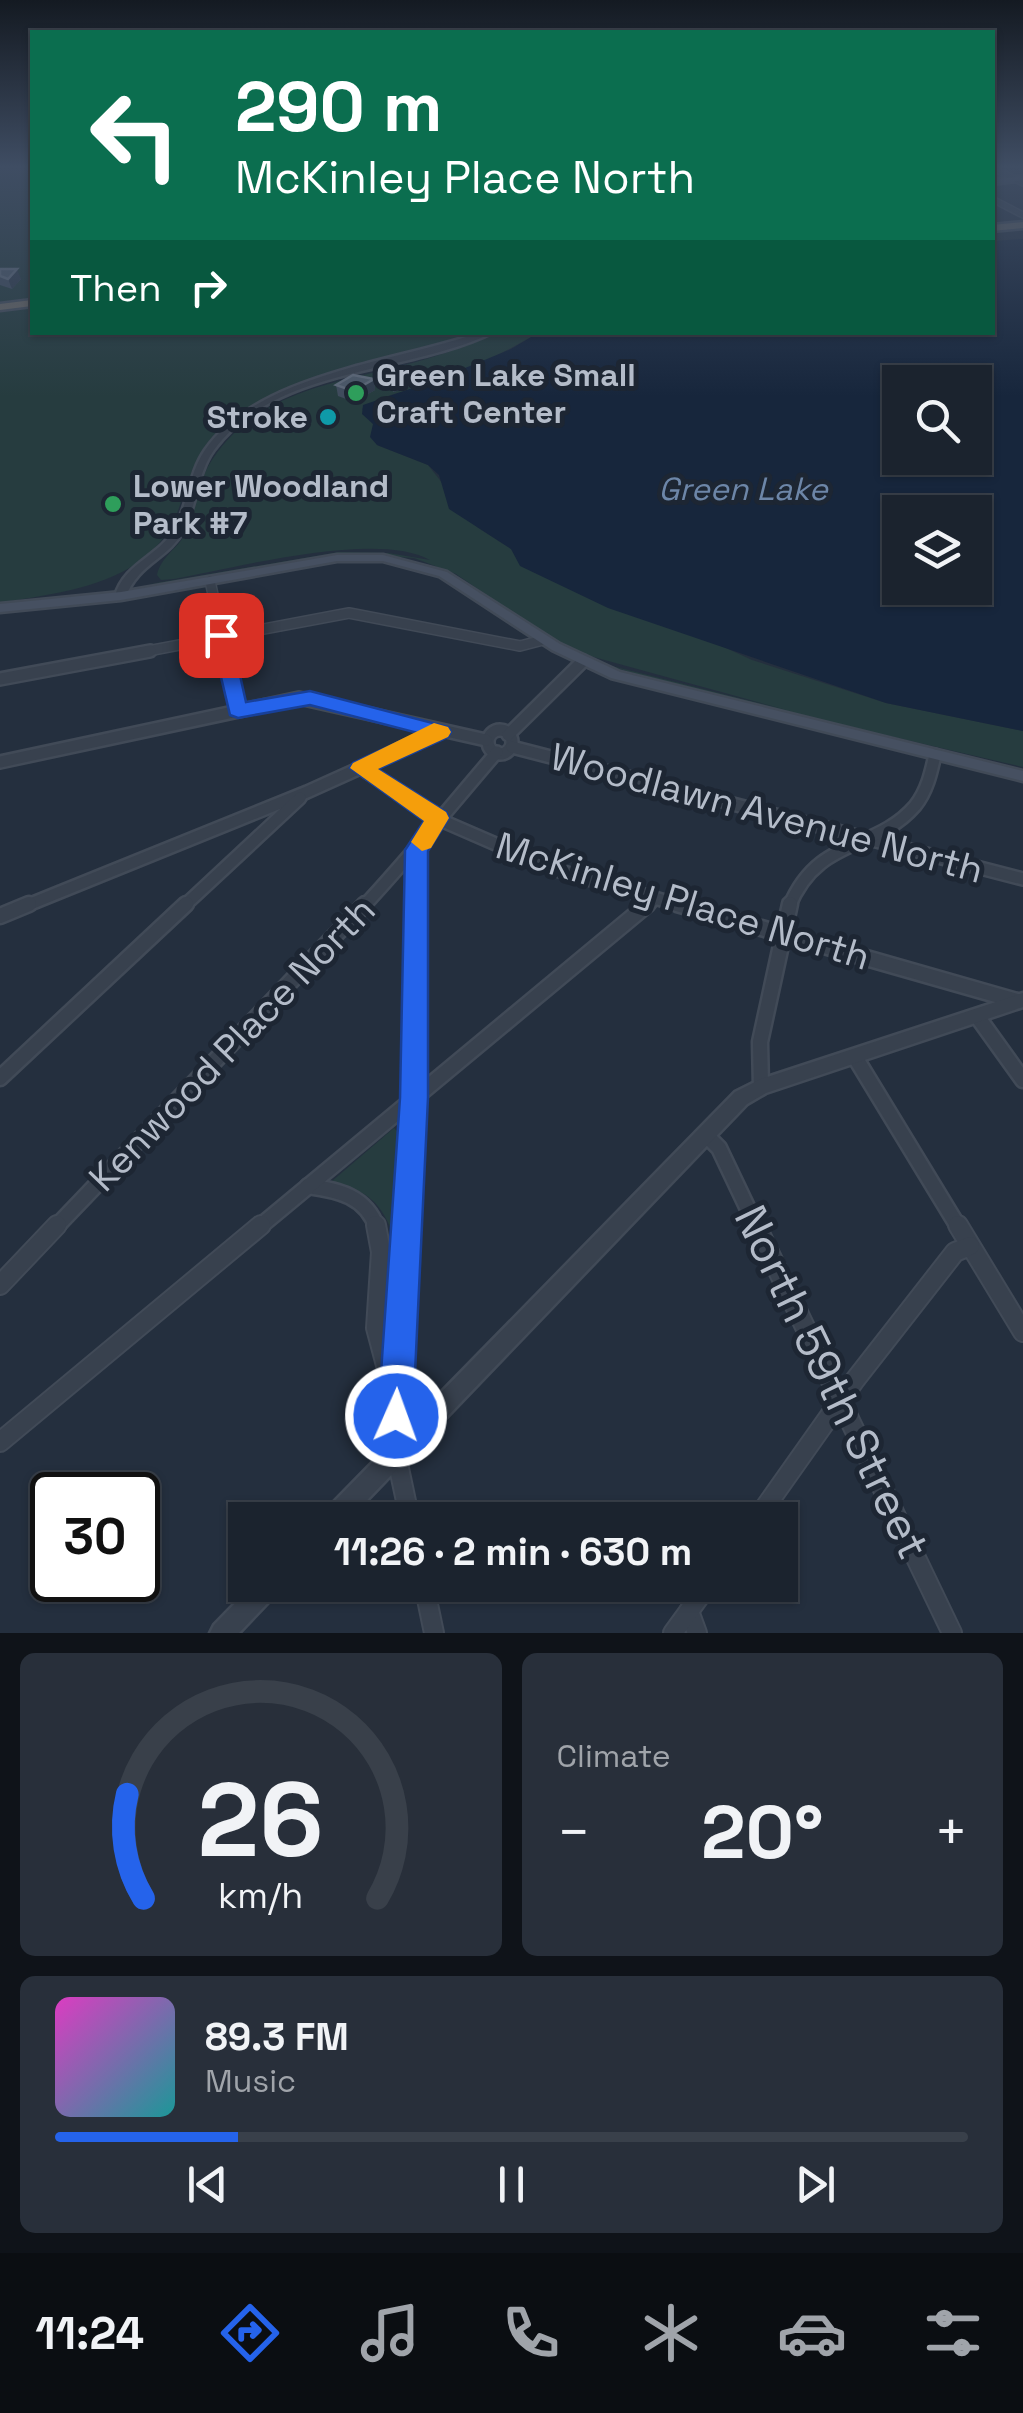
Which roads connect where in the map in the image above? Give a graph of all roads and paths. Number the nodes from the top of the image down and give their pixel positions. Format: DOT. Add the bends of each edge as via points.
graph roads {
  1 [pos="30,303"];
  2 [pos="0,307"];
  3 [pos="481,335"];
  4 [pos="210,581"];
  5 [pos="122,596"];
  6 [pos="0,611"];
  7 [pos="221,635"];
  8 [pos="543,640"];
  9 [pos="583,662"];
  10 [pos="0,679"];
  11 [pos="238,710"];
  12 [pos="440,732"];
  13 [pos="501,743"];
  14 [pos="935,755"];
  15 [pos="0,762"];
  16 [pos="360,768"];
  17 [pos="1023,776"];
  18 [pos="307,792"];
  19 [pos="438,818"];
  20 [pos="868,838"];
  21 [pos="417,850"];
  22 [pos="1023,879"];
  23 [pos="653,900"];
  24 [pos="0,916"];
  25 [pos="784,934"];
  26 [pos="1021,1001"];
  27 [pos="977,1016"];
  28 [pos="856,1057"];
  29 [pos="0,1078"];
  30 [pos="1023,1080"];
  31 [pos="760,1087"];
  32 [pos="414,1098"];
  33 [pos="706,1135"];
  34 [pos="308,1186"];
  35 [pos="970,1246"];
  36 [pos="0,1286"];
  37 [pos="1023,1332"];
  38 [pos="842,1399"];
  39 [pos="395,1401"];
  40 [pos="0,1442"];
  41 [pos="396,1454"];
  42 [pos="349,1502"];
  43 [pos="406,1502"];
  44 [pos="769,1502"];
  45 [pos="252,1602"];
  46 [pos="428,1602"];
  47 [pos="696,1602"];
  48 [pos="689,1611"];
  49 [pos="222,1633"];
  50 [pos="434,1633"];
  51 [pos="672,1633"];
  52 [pos="697,1633"];
  53 [pos="952,1633"];
  1 -- 2 [label="highway"];
  3 -- 5 [label="street" via="321,380 244,416 204,457 174,537 126,580"];
  4 -- 5 [label="main road"];
  4 -- 7 [label="street"];
  4 -- 8 [label="main road" via="337,558 400,560 443,574"];
  5 -- 6 [label="main road"];
  7 -- 8 [label="street" via="360,613 524,646"];
  7 -- 10 [label="street"];
  7 -- 11 [label="street"];
  8 -- 9 [label="main road"];
  9 -- 13 [label="street, Kenwood Place North"];
  9 -- 14 [label="main road" via="655,687"];
  11 -- 12 [label="street, Woodlawn Avenue North" via="310,698"];
  11 -- 15 [label="street, Woodlawn Avenue North"];
  12 -- 13 [label="street, Woodlawn Avenue North"];
  12 -- 16 [label="street"];
  13 -- 19 [label="street, Kenwood Place North"];
  13 -- 20 [label="street, Woodlawn Avenue North"];
  14 -- 17 [label="main road"];
  14 -- 20 [label="street" via="922,801"];
  16 -- 18 [label="street"];
  16 -- 19 [label="street, McKinley Place North"];
  18 -- 24 [label="street"];
  18 -- 29 [label="street"];
  19 -- 21 [label="street, Kenwood Place North"];
  19 -- 23 [label="street, McKinley Place North" via="553,869"];
  20 -- 22 [label="street, Woodlawn Avenue North"];
  20 -- 25 [label="street" via="835,851 806,874 788,906"];
  21 -- 32 [label="street"];
  21 -- 36 [label="street, Kenwood Place North"];
  23 -- 25 [label="street, McKinley Place North"];
  23 -- 32 [label="street"];
  25 -- 26 [label="street, McKinley Place North"];
  25 -- 31 [label="street" via="756,1062"];
  26 -- 27 [label="street"];
  27 -- 28 [label="street"];
  27 -- 30 [label="street"];
  28 -- 31 [label="street"];
  28 -- 35 [label="street"];
  31 -- 33 [label="street"];
  32 -- 34 [label="street"];
  32 -- 39 [label="street"];
  33 -- 38 [label="street, North 59th Street" via="720,1148"];
  33 -- 41 [label="street"];
  34 -- 39 [label="street" via="346,1194 376,1220 376,1333"];
  34 -- 40 [label="street"];
  35 -- 37 [label="street"];
  35 -- 38 [label="street" via="956,1252"];
  38 -- 44 [label="street"];
  38 -- 53 [label="street, North 59th Street"];
  39 -- 41 [label="street"];
  41 -- 42 [label="street"];
  41 -- 43 [label="street"];
  45 -- 49 [label="street"];
  46 -- 50 [label="street"];
  47 -- 48 [label="street"];
  48 -- 51 [label="street"];
  48 -- 52 [label="street"];
}
